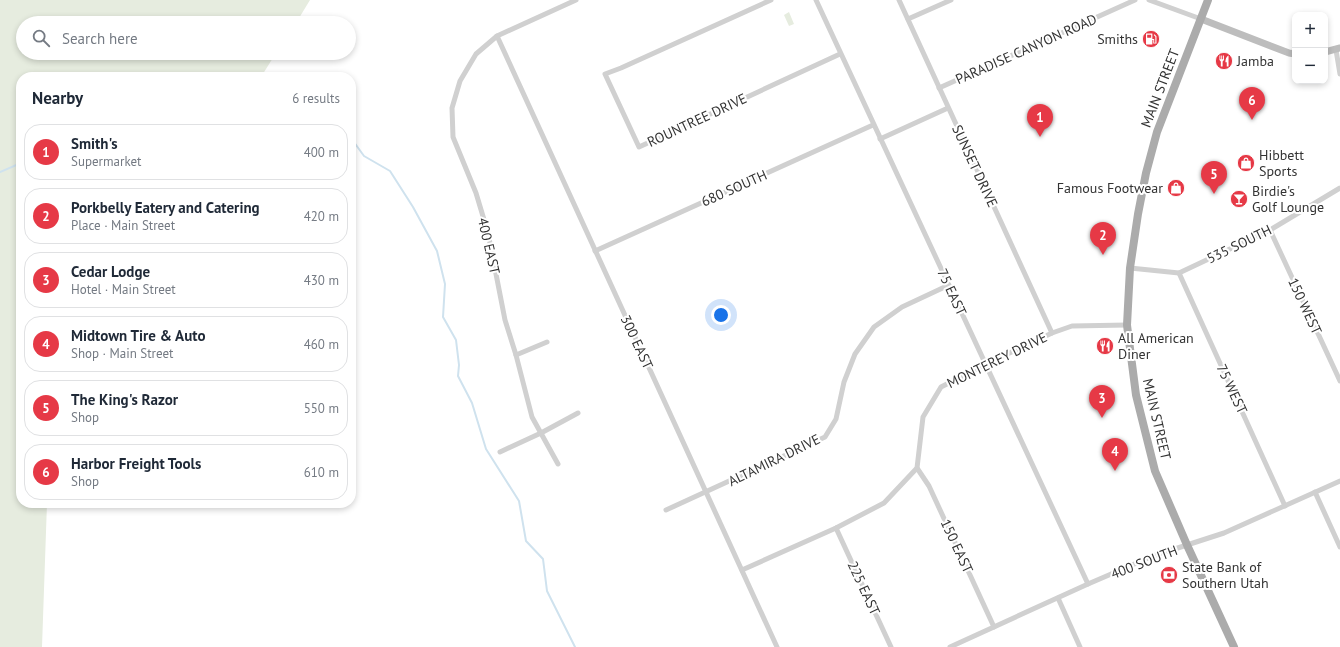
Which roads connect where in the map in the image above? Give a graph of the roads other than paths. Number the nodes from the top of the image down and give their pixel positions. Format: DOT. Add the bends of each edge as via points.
graph roads {
  1 [pos="576,0"];
  2 [pos="771,0"];
  3 [pos="816,0"];
  4 [pos="899,0"];
  5 [pos="951,0"];
  6 [pos="1135,0"];
  7 [pos="1149,0"];
  8 [pos="1208,0"];
  9 [pos="908,19"];
  10 [pos="1201,19"];
  11 [pos="497,36"];
  12 [pos="1338,49"];
  13 [pos="1328,51"];
  14 [pos="840,54"];
  15 [pos="1292,54"];
  16 [pos="1340,74"];
  17 [pos="939,88"];
  18 [pos="948,108"];
  19 [pos="873,124"];
  20 [pos="880,139"];
  21 [pos="1340,188"];
  22 [pos="1270,230"];
  23 [pos="595,250"];
  24 [pos="1130,268"];
  25 [pos="1179,273"];
  26 [pos="949,285"];
  27 [pos="1127,325"];
  28 [pos="1052,333"];
  29 [pos="547,342"];
  30 [pos="516,355"];
  31 [pos="986,364"];
  32 [pos="1340,381"];
  33 [pos="578,414"];
  34 [pos="541,433"];
  35 [pos="500,452"];
  36 [pos="558,464"];
  37 [pos="917,468"];
  38 [pos="1340,481"];
  39 [pos="706,492"];
  40 [pos="1315,492"];
  41 [pos="1285,506"];
  42 [pos="666,510"];
  43 [pos="836,528"];
  44 [pos="1187,545"];
  45 [pos="1340,547"];
  46 [pos="742,570"];
  47 [pos="1088,584"];
  48 [pos="1058,598"];
  49 [pos="994,627"];
  50 [pos="777,647"];
  51 [pos="891,647"];
  52 [pos="950,647"];
  53 [pos="1080,647"];
  54 [pos="1234,647"];
  1 -- 11 [label="street, 400 EAST"];
  2 -- 14 [label="street, ROUNTREE DRIVE" via="605,74 639,147"];
  3 -- 14 [label="street, 75 EAST"];
  4 -- 9 [label="street, SUNSET DRIVE"];
  5 -- 9 [label="street"];
  6 -- 17 [label="street, PARADISE CANYON ROAD"];
  7 -- 10 [label="street"];
  8 -- 10 [label="main road, MAIN STREET"];
  9 -- 17 [label="street, SUNSET DRIVE"];
  10 -- 15 [label="main road"];
  10 -- 24 [label="main road, MAIN STREET" via="1157,132 1146,173"];
  11 -- 23 [label="street, 300 EAST"];
  11 -- 30 [label="street, 400 EAST" via="476,54 460,80 452,108 454,137 476,193 488,233 505,320"];
  12 -- 13 [label="main road"];
  12 -- 16 [label="street"];
  14 -- 19 [label="street, 75 EAST"];
  17 -- 18 [label="street, SUNSET DRIVE"];
  18 -- 20 [label="street"];
  18 -- 28 [label="street, SUNSET DRIVE"];
  19 -- 20 [label="street, 75 EAST"];
  19 -- 23 [label="street, 680 SOUTH"];
  20 -- 26 [label="street, 75 EAST"];
  21 -- 22 [label="street, 535 SOUTH"];
  22 -- 25 [label="street, 535 SOUTH"];
  22 -- 32 [label="street, 150 WEST"];
  23 -- 39 [label="street, 300 EAST"];
  24 -- 25 [label="street"];
  24 -- 27 [label="main road, MAIN STREET"];
  25 -- 41 [label="street, 75 WEST"];
  26 -- 31 [label="street, 75 EAST"];
  26 -- 39 [label="street, ALTAMIRA DRIVE" via="902,307 874,327 855,354 844,382 836,418 825,437"];
  27 -- 28 [label="street, MONTEREY DRIVE" via="1072,326"];
  27 -- 44 [label="main road, MAIN STREET" via="1136,395 1155,471"];
  28 -- 31 [label="street, MONTEREY DRIVE"];
  29 -- 30 [label="street"];
  30 -- 34 [label="street, 400 EAST" via="532,417"];
  31 -- 37 [label="street, MONTEREY DRIVE" via="941,387 923,417"];
  31 -- 47 [label="street, 75 EAST"];
  33 -- 34 [label="street"];
  34 -- 35 [label="street"];
  34 -- 36 [label="street, 400 EAST"];
  37 -- 43 [label="street" via="884,503"];
  37 -- 49 [label="street, 150 EAST" via="929,486"];
  38 -- 40 [label="street, 400 SOUTH"];
  39 -- 42 [label="street, ALTAMIRA DRIVE"];
  39 -- 46 [label="street, 300 EAST"];
  40 -- 41 [label="street, 400 SOUTH"];
  40 -- 45 [label="street"];
  41 -- 44 [label="street, 400 SOUTH" via="1224,533"];
  43 -- 46 [label="street"];
  43 -- 51 [label="street, 225 EAST"];
  44 -- 47 [label="street, 400 SOUTH" via="1153,556"];
  44 -- 54 [label="main road, MAIN STREET"];
  46 -- 50 [label="street, 300 EAST"];
  47 -- 48 [label="street, 400 SOUTH"];
  48 -- 49 [label="street, 400 SOUTH"];
  48 -- 53 [label="street"];
  49 -- 52 [label="street, 400 SOUTH"];
}
